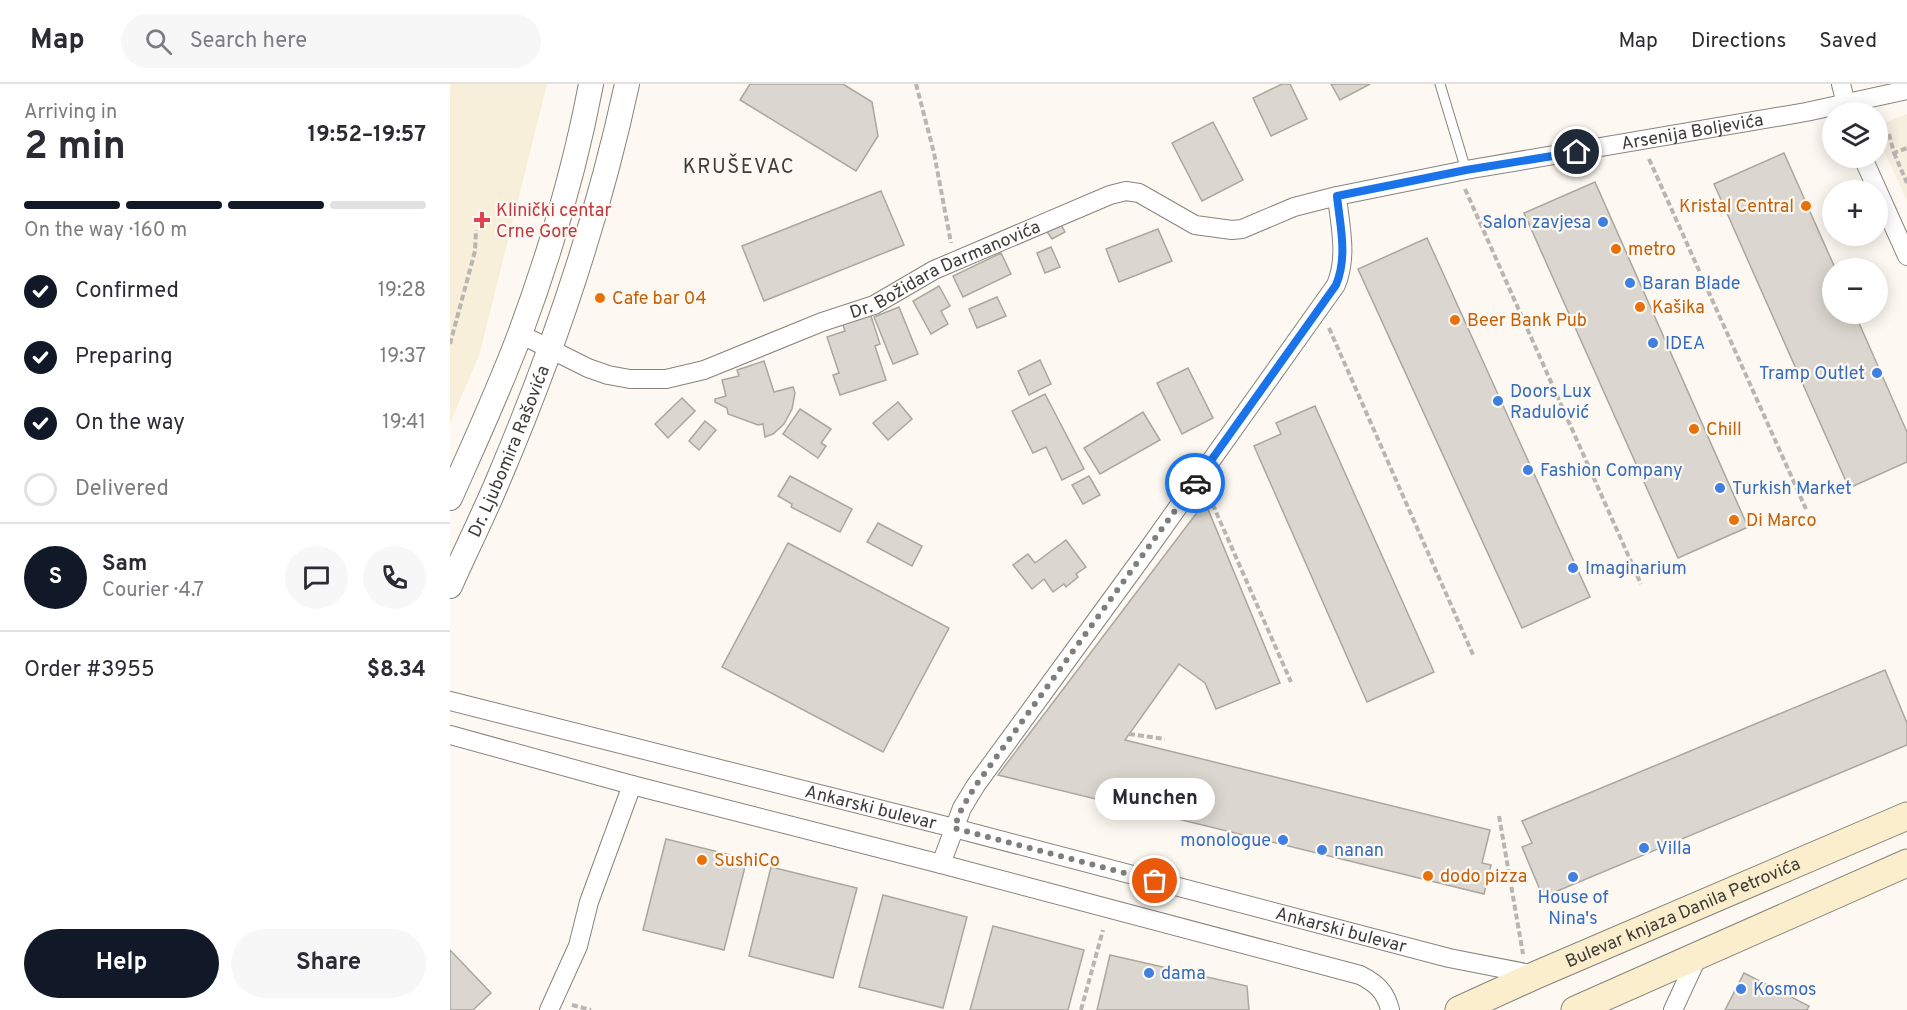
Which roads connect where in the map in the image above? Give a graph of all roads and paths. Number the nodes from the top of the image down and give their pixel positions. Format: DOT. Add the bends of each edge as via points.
graph roads {
  1 [pos="591,84"];
  2 [pos="627,84"];
  3 [pos="916,84"];
  4 [pos="1440,84"];
  5 [pos="1841,84"];
  6 [pos="1907,90"];
  7 [pos="1846,102"];
  8 [pos="1867,102"];
  9 [pos="1822,111"];
  10 [pos="1889,134"];
  11 [pos="1907,148"];
  12 [pos="1894,153"];
  13 [pos="1649,158"];
  14 [pos="1867,168"];
  15 [pos="1466,170"];
  16 [pos="1907,183"];
  17 [pos="1464,189"];
  18 [pos="1337,196"];
  19 [pos="476,230"];
  20 [pos="1907,256"];
  21 [pos="955,261"];
  22 [pos="1326,321"];
  23 [pos="450,322"];
  24 [pos="455,327"];
  25 [pos="520,334"];
  26 [pos="450,344"];
  27 [pos="549,349"];
  28 [pos="1209,496"];
  29 [pos="450,498"];
  30 [pos="1806,509"];
  31 [pos="1641,584"];
  32 [pos="450,586"];
  33 [pos="1474,657"];
  34 [pos="1291,682"];
  35 [pos="450,701"];
  36 [pos="1129,734"];
  37 [pos="450,735"];
  38 [pos="1165,739"];
  39 [pos="632,785"];
  40 [pos="1499,816"];
  41 [pos="1907,816"];
  42 [pos="954,828"];
  43 [pos="1907,863"];
  44 [pos="941,864"];
  45 [pos="1103,930"];
  46 [pos="1698,956"];
  47 [pos="1530,966"];
  48 [pos="549,1010"];
  49 [pos="1081,1010"];
  50 [pos="1390,1010"];
  51 [pos="1459,1010"];
  52 [pos="1575,1010"];
  53 [pos="1673,1010"];
  1 -- 25 [label="street, Dr. Ljubomira Rašovića" via="557,227"];
  2 -- 27 [label="street, Dr. Ljubomira Rašovića" via="590,232"];
  3 -- 21 [label="path"];
  4 -- 15 [label="lane"];
  5 -- 7 [label="street"];
  6 -- 8 [label="street, Arsenija Boljevića"];
  9 -- 15 [label="street, Arsenija Boljevića"];
  10 -- 12 [label="path"];
  11 -- 12 [label="path"];
  12 -- 16 [label="path"];
  13 -- 30 [label="path"];
  14 -- 20 [label="street"];
  15 -- 18 [label="street, Arsenija Boljevića"];
  17 -- 31 [label="path"];
  18 -- 21 [label="street, Dr. Božidara Darmanovića" via="1232,230 1195,225 1138,193 1126,191"];
  18 -- 42 [label="street" via="1343,248 1342,270 1336,285 976,785"];
  19 -- 24 [label="path" via="475,251"];
  21 -- 27 [label="street, Dr. Božidara Darmanovića" via="873,305 704,370 666,380 608,375"];
  22 -- 33 [label="path"];
  23 -- 24 [label="path"];
  24 -- 26 [label="path"];
  25 -- 27 [label="street, Dr. Ljubomira Rašovića"];
  25 -- 29 [label="street, Dr. Ljubomira Rašovića"];
  27 -- 32 [label="street, Dr. Ljubomira Rašovića" via="499,478"];
  28 -- 34 [label="path"];
  35 -- 42 [label="street, Ankarski bulevar"];
  36 -- 38 [label="path"];
  37 -- 39 [label="street, Ankarski bulevar"];
  39 -- 44 [label="street, Ankarski bulevar"];
  39 -- 48 [label="street" via="578,946"];
  40 -- 47 [label="path"];
  41 -- 47 [label="main road, Bulevar knjaza Danila Petrovića"];
  42 -- 44 [label="street"];
  42 -- 47 [label="street, Ankarski bulevar" via="1449,958"];
  43 -- 46 [label="main road"];
  44 -- 50 [label="street, Ankarski bulevar" via="1360,975 1384,993"];
  45 -- 49 [label="path"];
  46 -- 52 [label="main road"];
  46 -- 53 [label="street"];
  47 -- 51 [label="main road, Bulevar knjaza Danila Petrovića"];
}
